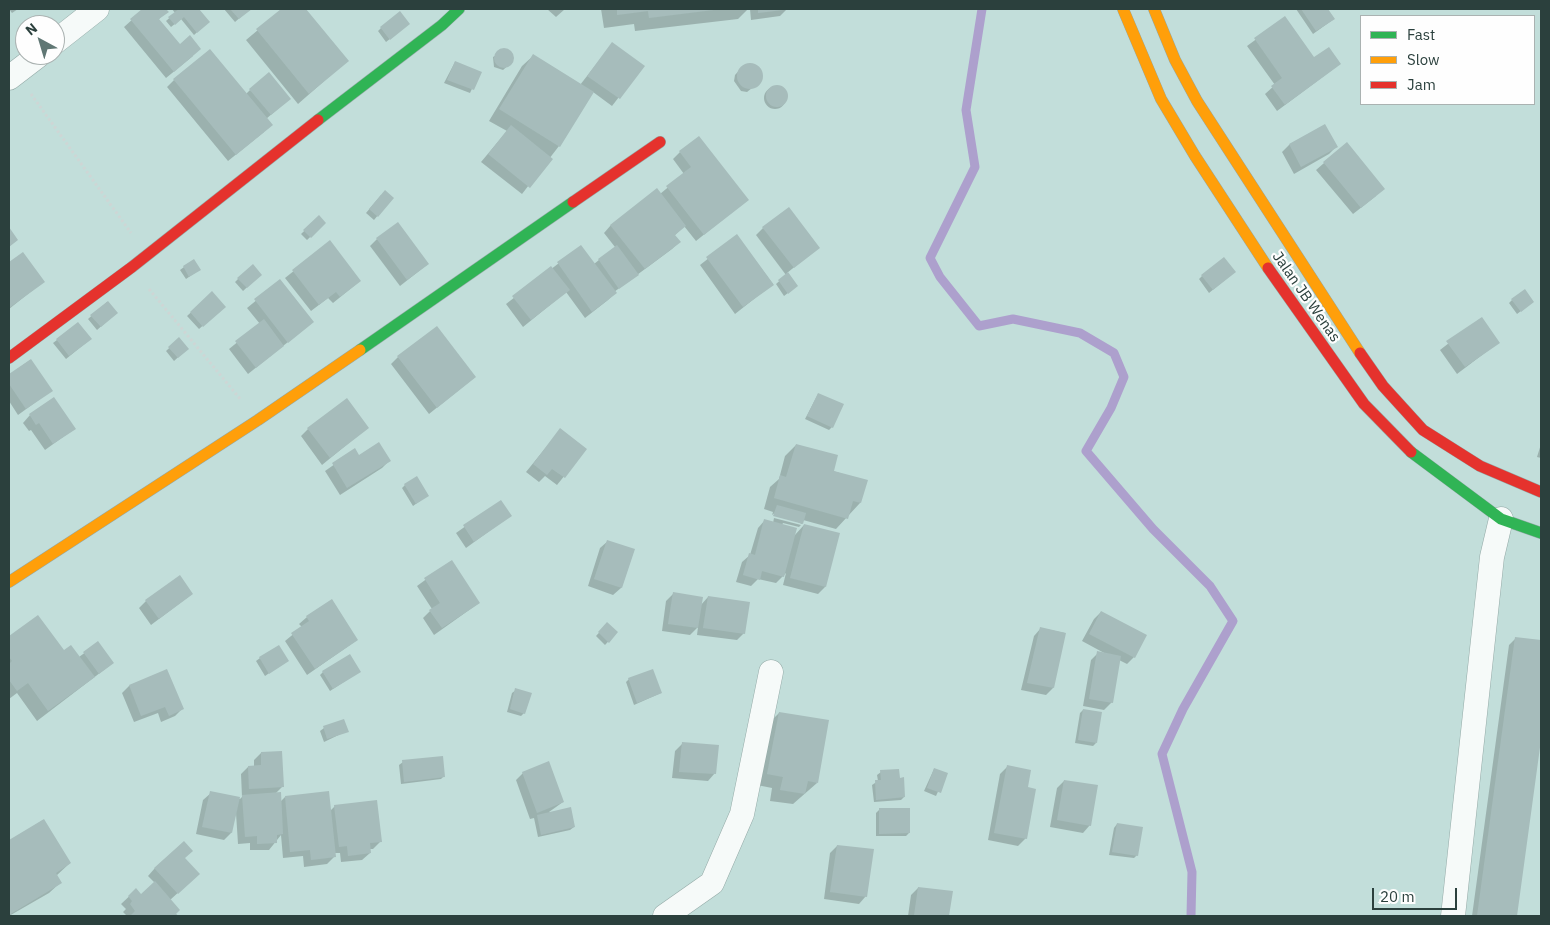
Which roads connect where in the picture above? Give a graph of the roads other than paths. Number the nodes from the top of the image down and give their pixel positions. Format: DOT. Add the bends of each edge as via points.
graph roads {
  1 [pos="97,9"];
  2 [pos="459,9"];
  3 [pos="1123,9"];
  4 [pos="1154,9"];
  5 [pos="65,34"];
  6 [pos="26,65"];
  7 [pos="12,76"];
  8 [pos="660,142"];
  9 [pos="9,358"];
  10 [pos="1541,492"];
  11 [pos="1501,519"];
  12 [pos="1541,534"];
  13 [pos="9,582"];
  14 [pos="771,672"];
  15 [pos="665,916"];
  16 [pos="1453,916"];
  1 -- 5 [label="street"];
  2 -- 9 [label="street" via="132,267"];
  3 -- 11 [label="street, Jalan JB Wenas" via="1161,99 1195,156 1254,248 1364,404 1404,447"];
  4 -- 10 [label="street, Jalan JB Wenas" via="1196,101 1383,386 1423,430 1480,466"];
  6 -- 7 [label="street"];
  8 -- 13 [label="street" via="258,420"];
  11 -- 12 [label="street, Jalan JB Wenas"];
  11 -- 16 [label="street" via="1492,557"];
  14 -- 15 [label="street" via="742,814 712,883"];
}
